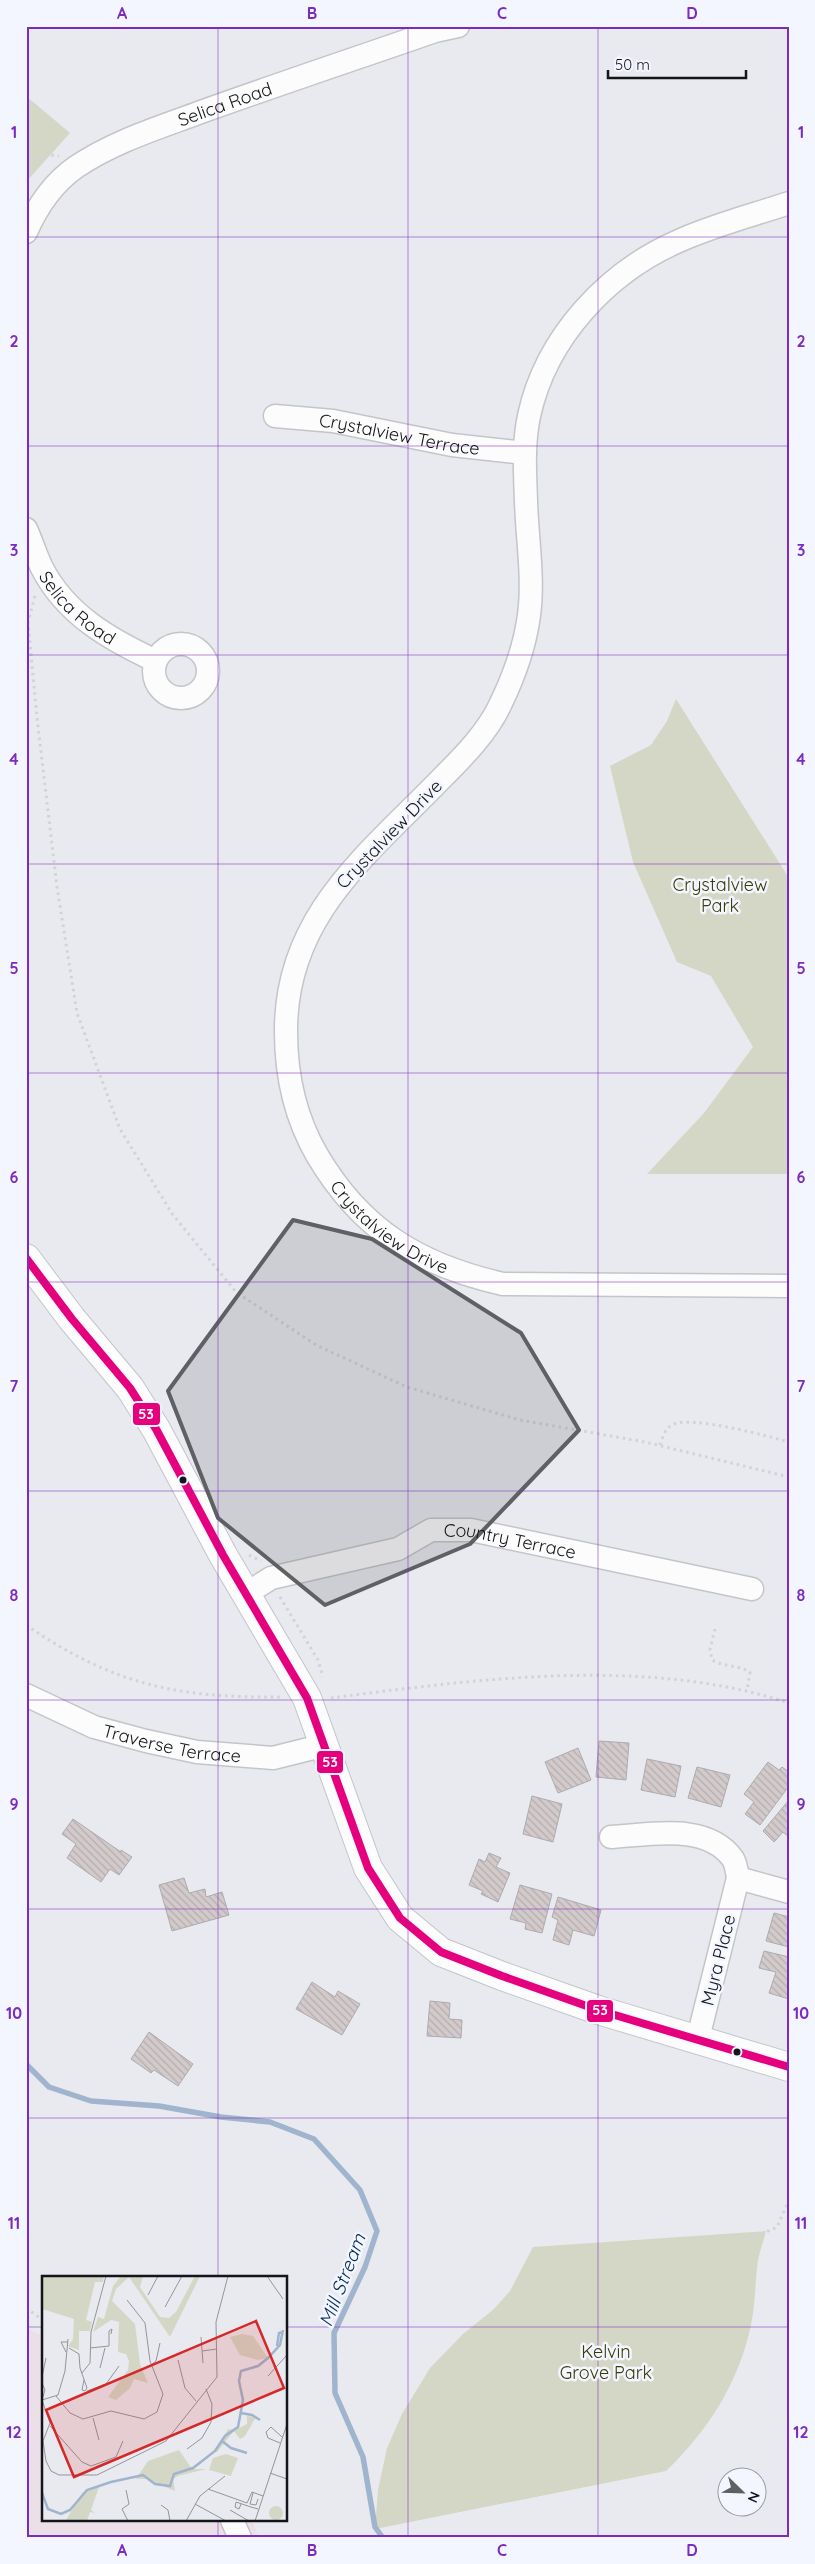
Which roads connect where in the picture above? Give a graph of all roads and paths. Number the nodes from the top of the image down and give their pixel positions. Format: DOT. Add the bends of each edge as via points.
graph roads {
  1 [pos="458,26"];
  2 [pos="789,203"];
  3 [pos="26,232"];
  4 [pos="274,416"];
  5 [pos="525,453"];
  6 [pos="26,529"];
  7 [pos="43,569"];
  8 [pos="156,661"];
  9 [pos="26,1258"];
  10 [pos="789,1286"];
  11 [pos="789,1442"];
  12 [pos="660,1445"];
  13 [pos="789,1477"];
  14 [pos="752,1589"];
  15 [pos="277,1591"];
  16 [pos="246,1594"];
  17 [pos="26,1625"];
  18 [pos="715,1629"];
  19 [pos="325,1682"];
  20 [pos="329,1690"];
  21 [pos="748,1691"];
  22 [pos="26,1694"];
  23 [pos="290,1697"];
  24 [pos="333,1697"];
  25 [pos="326,1698"];
  26 [pos="789,1702"];
  27 [pos="324,1745"];
  28 [pos="612,1837"];
  29 [pos="738,1878"];
  30 [pos="789,1892"];
  31 [pos="697,2042"];
  32 [pos="789,2067"];
  33 [pos="789,2200"];
  34 [pos="743,2237"];
  35 [pos="26,2308"];
  36 [pos="42,2320"];
  37 [pos="233,2522"];
  38 [pos="240,2538"];
  1 -- 3 [label="street, Selica Road" via="435,31 112,145 55,184"];
  2 -- 5 [label="street, Crystalview Drive" via="682,239 643,260 612,282 581,312 539,382 529,417"];
  4 -- 5 [label="street, Crystalview Terrace" via="333,421 452,445"];
  5 -- 10 [label="street, Crystalview Drive" via="529,614 517,668 495,717 466,753 345,876 314,921 293,972 286,1017 286,1060 292,1095 308,1139 332,1180 357,1211 395,1242 425,1260 464,1275 503,1284"];
  6 -- 7 [label="street, Selica Road"];
  7 -- 8 [label="street, Selica Road" via="66,603 87,621 121,645"];
  7 -- 12 [label="path" via="28,622 57,886 78,1013 120,1129 173,1215 236,1292 316,1345 407,1387 520,1420"];
  9 -- 16 [label="street" via="130,1388"];
  11 -- 12 [label="path" via="693,1422 674,1424 666,1430"];
  12 -- 13 [label="path"];
  14 -- 16 [label="street, Country Terrace" via="471,1530 431,1530 398,1549 271,1578"];
  15 -- 19 [label="path" via="318,1660"];
  16 -- 27 [label="street" via="306,1698"];
  17 -- 23 [label="path" via="93,1665 146,1684 220,1697"];
  18 -- 21 [label="path" via="710,1649 712,1660 750,1672"];
  20 -- 24 [label="path"];
  21 -- 24 [label="path" via="660,1677 592,1676 486,1681"];
  21 -- 26 [label="path"];
  22 -- 27 [label="street, Traverse Terrace" via="94,1727 197,1752 273,1758"];
  24 -- 25 [label="path"];
  27 -- 31 [label="street" via="368,1868 400,1918 434,1946 502,1976"];
  28 -- 29 [label="street" via="689,1834 715,1843 733,1860"];
  29 -- 30 [label="street"];
  29 -- 31 [label="street, Myra Place"];
  31 -- 32 [label="street"];
  33 -- 34 [label="path" via="777,2227 751,2239"];
  35 -- 36 [label="path"];
  37 -- 38 [label="street"];
}
